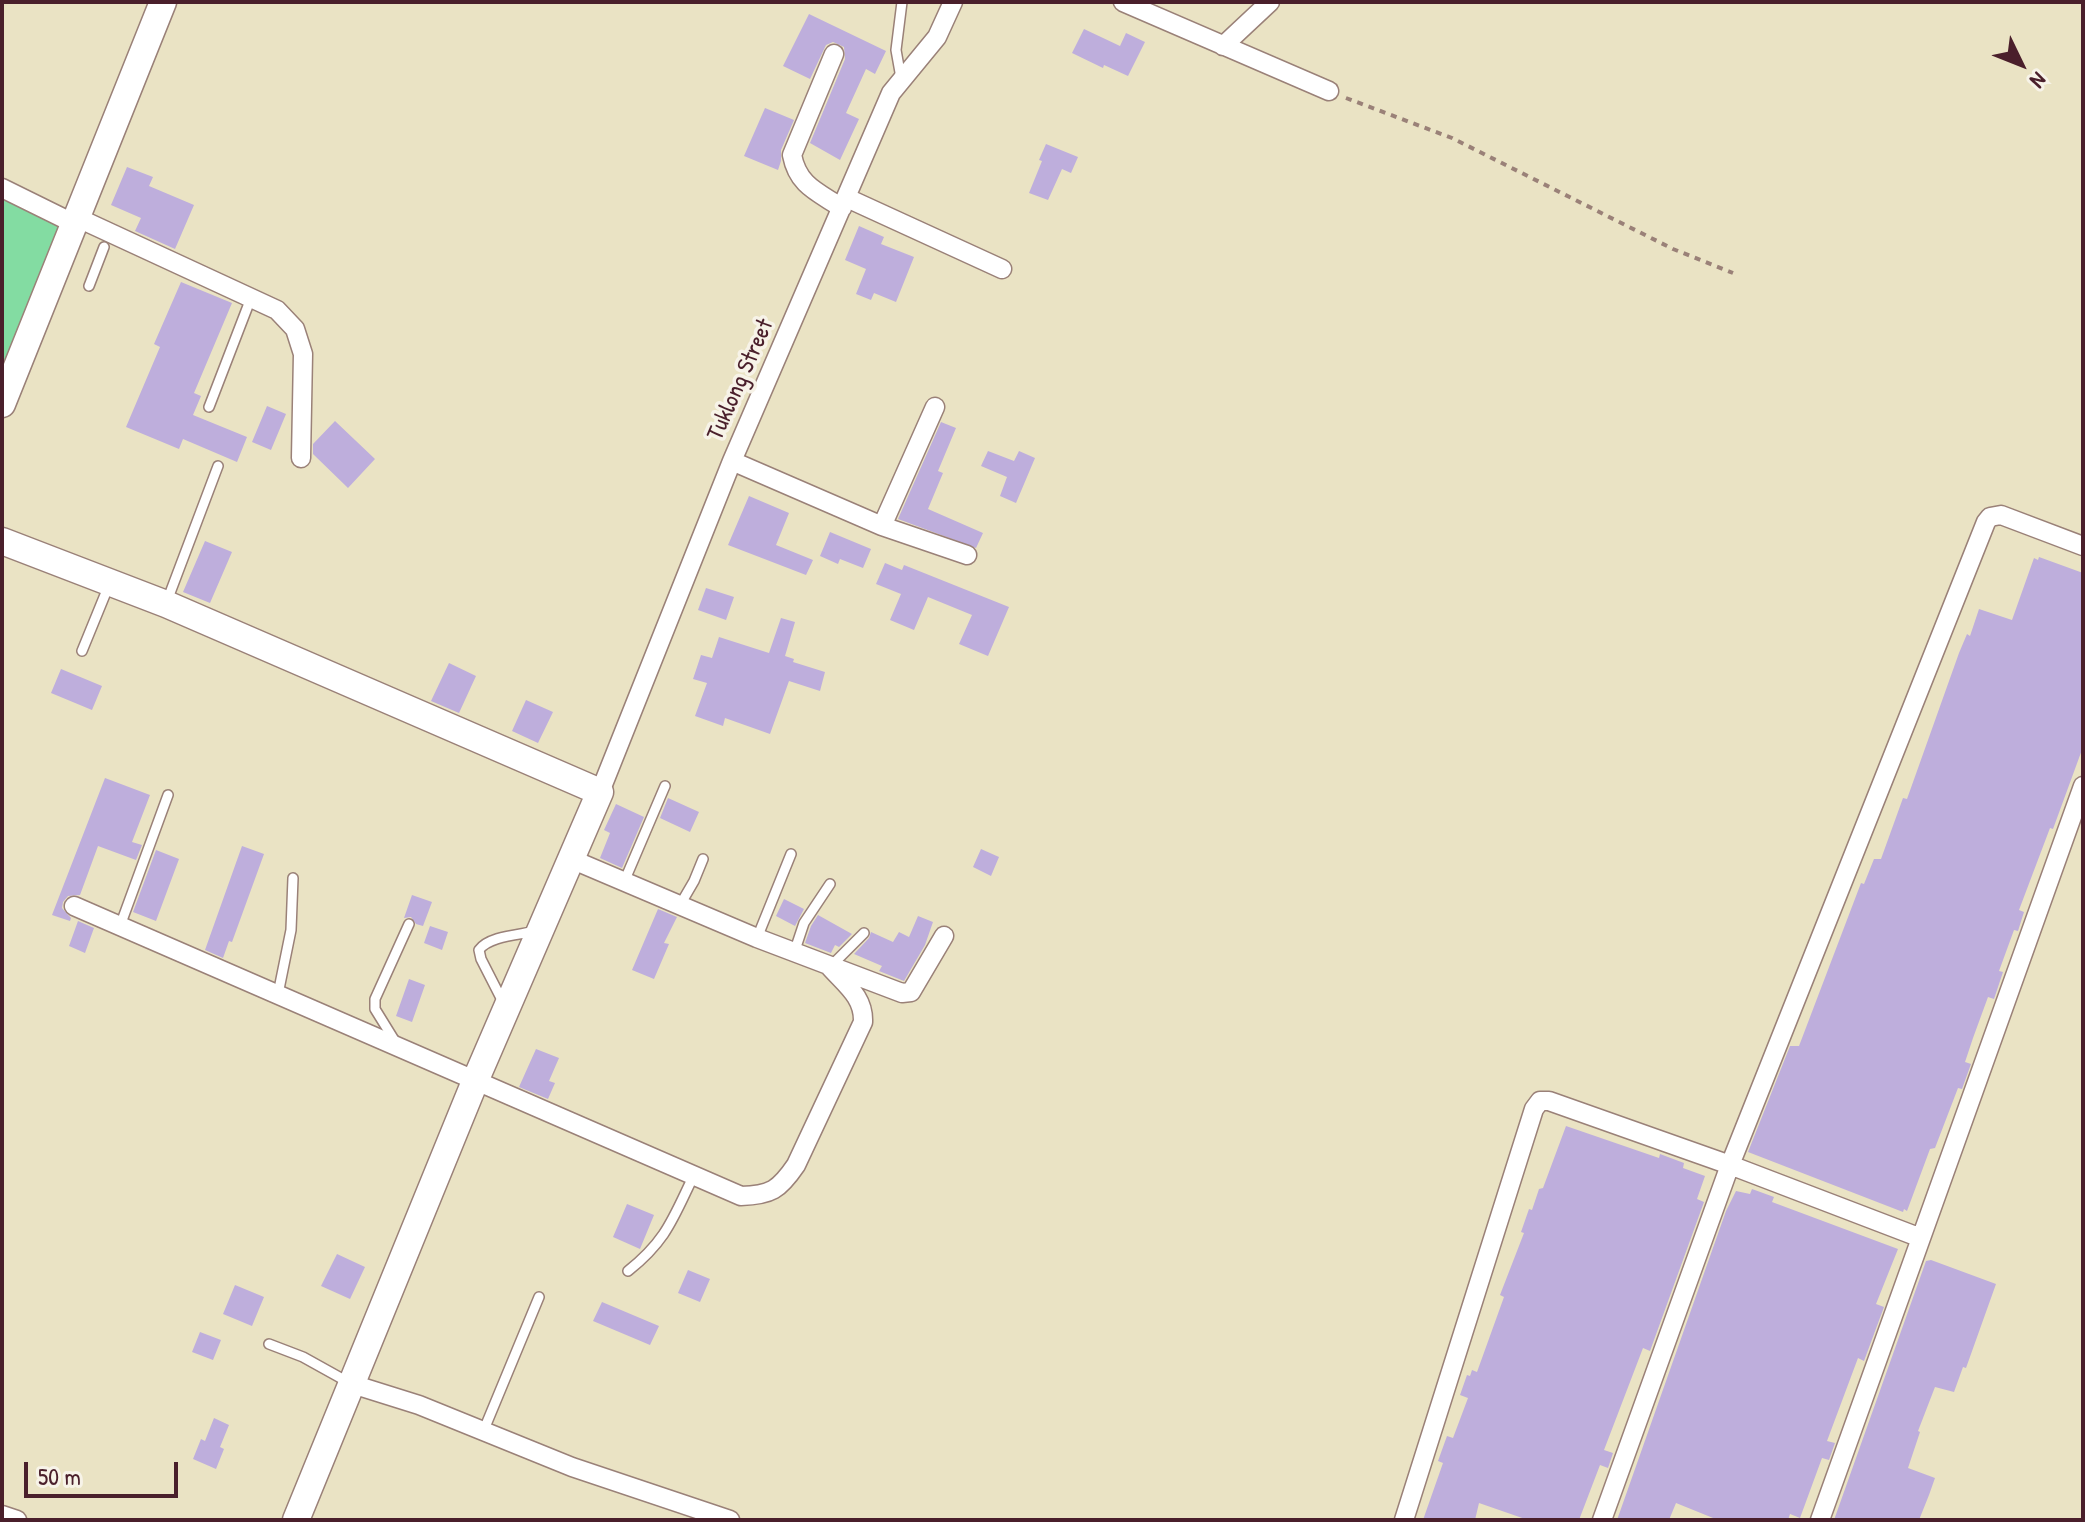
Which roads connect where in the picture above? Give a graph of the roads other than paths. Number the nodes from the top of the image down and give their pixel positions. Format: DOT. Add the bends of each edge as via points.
graph roads {
  1 [pos="163,2"];
  2 [pos="902,2"];
  3 [pos="953,2"];
  4 [pos="1123,2"];
  5 [pos="1270,2"];
  6 [pos="1223,46"];
  7 [pos="834,54"];
  8 [pos="902,79"];
  9 [pos="1329,91"];
  10 [pos="2,188"];
  11 [pos="845,203"];
  12 [pos="76,221"];
  13 [pos="108,239"];
  14 [pos="1002,269"];
  15 [pos="89,286"];
  16 [pos="251,298"];
  17 [pos="2,404"];
  18 [pos="209,407"];
  19 [pos="935,407"];
  20 [pos="301,458"];
  21 [pos="732,461"];
  22 [pos="218,466"];
  23 [pos="882,526"];
  24 [pos="2,541"];
  25 [pos="2083,546"];
  26 [pos="967,555"];
  27 [pos="110,582"];
  28 [pos="166,604"];
  29 [pos="82,651"];
  30 [pos="665,786"];
  31 [pos="2083,786"];
  32 [pos="600,792"];
  33 [pos="168,795"];
  34 [pos="791,854"];
  35 [pos="571,859"];
  36 [pos="703,859"];
  37 [pos="293,878"];
  38 [pos="624,882"];
  39 [pos="830,884"];
  40 [pos="680,905"];
  41 [pos="74,906"];
  42 [pos="409,924"];
  43 [pos="120,926"];
  44 [pos="539,930"];
  45 [pos="864,933"];
  46 [pos="944,936"];
  47 [pos="757,938"];
  48 [pos="794,953"];
  49 [pos="830,967"];
  50 [pos="278,994"];
  51 [pos="506,1010"];
  52 [pos="397,1045"];
  53 [pos="476,1079"];
  54 [pos="1730,1165"];
  55 [pos="694,1175"];
  56 [pos="1921,1238"];
  57 [pos="628,1271"];
  58 [pos="539,1297"];
  59 [pos="269,1344"];
  60 [pos="352,1384"];
  61 [pos="483,1432"];
  62 [pos="2,1515"];
  63 [pos="17,1520"];
  64 [pos="296,1520"];
  65 [pos="730,1520"];
  66 [pos="1404,1520"];
  67 [pos="1602,1520"];
  68 [pos="1820,1520"];
  1 -- 12 [label="street"];
  2 -- 8 [label="lane" via="896,50"];
  3 -- 8 [label="street, Tuklong Street" via="937,37"];
  4 -- 6 [label="street"];
  5 -- 6 [label="street"];
  6 -- 9 [label="street"];
  7 -- 11 [label="street" via="792,155 801,181"];
  8 -- 11 [label="street, Tuklong Street" via="891,93"];
  10 -- 12 [label="street"];
  11 -- 14 [label="street"];
  11 -- 21 [label="street, Tuklong Street"];
  12 -- 13 [label="street"];
  12 -- 17 [label="street"];
  13 -- 15 [label="lane"];
  13 -- 16 [label="street"];
  16 -- 18 [label="lane"];
  16 -- 20 [label="street" via="277,310 295,329 303,354"];
  19 -- 23 [label="street"];
  21 -- 23 [label="street"];
  21 -- 32 [label="street, Tuklong Street"];
  22 -- 28 [label="lane"];
  23 -- 26 [label="street"];
  24 -- 27 [label="street"];
  25 -- 54 [label="street" via="2001,515 1986,522"];
  27 -- 28 [label="street"];
  27 -- 29 [label="lane"];
  28 -- 32 [label="street"];
  30 -- 38 [label="lane"];
  31 -- 56 [label="street"];
  32 -- 35 [label="street"];
  33 -- 43 [label="lane"];
  34 -- 47 [label="lane"];
  35 -- 38 [label="street"];
  35 -- 44 [label="street"];
  36 -- 40 [label="lane"];
  37 -- 50 [label="lane" via="291,930"];
  38 -- 40 [label="street"];
  39 -- 48 [label="lane" via="804,923"];
  40 -- 47 [label="street"];
  41 -- 43 [label="street"];
  42 -- 52 [label="lane" via="375,999 375,1009"];
  43 -- 50 [label="street"];
  44 -- 51 [label="street"];
  44 -- 51 [label="lane" via="489,941 479,950"];
  45 -- 49 [label="lane"];
  46 -- 49 [label="street" via="911,992 889,990"];
  47 -- 48 [label="street"];
  48 -- 49 [label="street"];
  49 -- 55 [label="street" via="859,998 863,1022 783,1186 763,1195 741,1196"];
  50 -- 52 [label="street"];
  51 -- 53 [label="street"];
  52 -- 53 [label="street"];
  53 -- 55 [label="street"];
  53 -- 60 [label="street"];
  54 -- 56 [label="street"];
  54 -- 66 [label="street" via="1540,1101"];
  54 -- 67 [label="street"];
  55 -- 57 [label="lane" via="663,1238"];
  56 -- 68 [label="street"];
  58 -- 61 [label="lane"];
  59 -- 60 [label="lane"];
  60 -- 61 [label="street"];
  60 -- 64 [label="street"];
  61 -- 65 [label="street"];
  62 -- 63 [label="street"];
}
